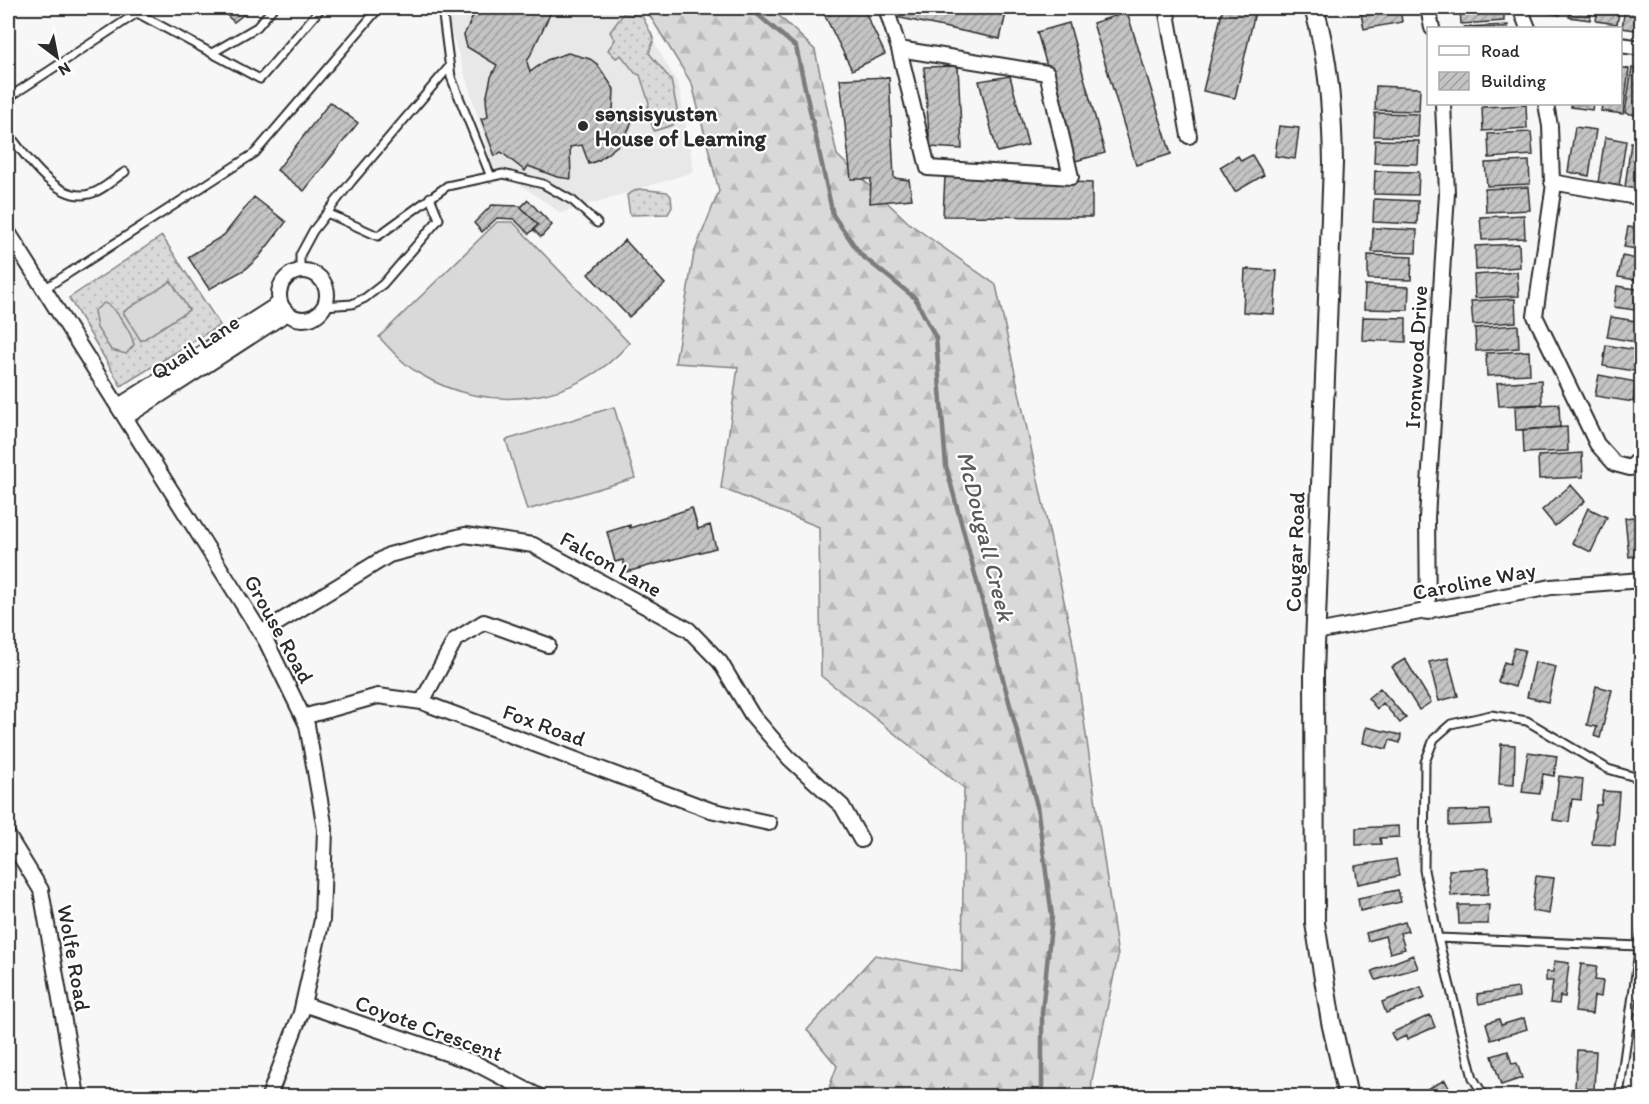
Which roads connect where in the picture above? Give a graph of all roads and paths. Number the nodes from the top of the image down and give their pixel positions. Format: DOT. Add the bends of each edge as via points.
graph roads {
  1 [pos="273,8"];
  2 [pos="321,8"];
  3 [pos="379,8"];
  4 [pos="442,8"];
  5 [pos="886,8"];
  6 [pos="1166,8"];
  7 [pos="1314,8"];
  8 [pos="1428,8"];
  9 [pos="1520,8"];
  10 [pos="1432,27"];
  11 [pos="1528,27"];
  12 [pos="1622,45"];
  13 [pos="1641,48"];
  14 [pos="899,49"];
  15 [pos="212,53"];
  16 [pos="449,67"];
  17 [pos="8,98"];
  18 [pos="1443,105"];
  19 [pos="1546,105"];
  20 [pos="8,133"];
  21 [pos="1189,136"];
  22 [pos="125,172"];
  23 [pos="491,177"];
  24 [pos="1554,184"];
  25 [pos="430,197"];
  26 [pos="1641,198"];
  27 [pos="327,213"];
  28 [pos="597,223"];
  29 [pos="8,232"];
  30 [pos="300,271"];
  31 [pos="44,289"];
  32 [pos="324,306"];
  33 [pos="283,308"];
  34 [pos="122,411"];
  35 [pos="1641,457"];
  36 [pos="1641,580"];
  37 [pos="1428,612"];
  38 [pos="1316,632"];
  39 [pos="261,633"];
  40 [pos="549,645"];
  41 [pos="422,702"];
  42 [pos="303,717"];
  43 [pos="1641,779"];
  44 [pos="769,823"];
  45 [pos="8,836"];
  46 [pos="861,840"];
  47 [pos="1641,930"];
  48 [pos="1438,938"];
  49 [pos="1640,946"];
  50 [pos="303,1004"];
  51 [pos="1630,1024"];
  52 [pos="1641,1026"];
  53 [pos="77,1096"];
  54 [pos="269,1096"];
  55 [pos="538,1096"];
  56 [pos="1348,1096"];
  57 [pos="1484,1096"];
  58 [pos="1619,1096"];
  1 -- 15 [label="lane" via="257,27"];
  2 -- 15 [label="lane" via="260,79"];
  3 -- 31 [label="lane" via="255,153"];
  4 -- 16 [label="lane"];
  5 -- 14 [label="street"];
  6 -- 21 [label="street"];
  7 -- 38 [label="street, Cougar Road" via="1324,41 1333,152"];
  8 -- 10 [label="street"];
  9 -- 11 [label="street"];
  12 -- 13 [label="street"];
  14 -- 14 [label="street" via="928,168 1071,177 1047,73"];
  15 -- 17 [label="lane" via="137,13"];
  16 -- 23 [label="lane"];
  16 -- 27 [label="lane"];
  18 -- 37 [label="street, Ironwood Drive" via="1447,193 1427,518"];
  19 -- 26 [label="street" via="1552,182"];
  20 -- 22 [label="lane" via="42,176 69,192 89,195"];
  23 -- 25 [label="lane" via="447,186"];
  23 -- 28 [label="lane" via="503,174 543,184 573,201"];
  24 -- 35 [label="street" via="1535,316 1597,444 1615,464 1630,468"];
  25 -- 27 [label="lane" via="378,236"];
  25 -- 32 [label="lane" via="439,219 383,284 352,304"];
  27 -- 30 [label="lane" via="300,255"];
  29 -- 31 [label="street, Grouse Road"];
  30 -- 32 [label="street" via="320,278 327,291"];
  30 -- 33 [label="street" via="282,282"];
  31 -- 34 [label="street, Grouse Road"];
  32 -- 33 [label="street" via="308,319 293,317"];
  33 -- 34 [label="street, Quail Lane"];
  34 -- 39 [label="street, Grouse Road"];
  36 -- 37 [label="street, Caroline Way" via="1551,587"];
  37 -- 38 [label="street, Caroline Way"];
  38 -- 56 [label="street, Cougar Road" via="1315,923"];
  39 -- 42 [label="street, Grouse Road"];
  39 -- 46 [label="street, Falcon Lane" via="389,555 465,535 533,545 689,630 720,662 752,715 789,758 842,806"];
  40 -- 41 [label="street" via="484,622 455,640"];
  41 -- 42 [label="street, Fox Road" via="378,696"];
  41 -- 44 [label="street, Fox Road" via="710,810"];
  42 -- 50 [label="street, Grouse Road" via="325,829 322,920"];
  43 -- 48 [label="lane" via="1608,769 1527,721 1491,715 1451,724 1434,739 1425,762 1424,870"];
  45 -- 53 [label="street, Wolfe Road" via="41,890"];
  47 -- 49 [label="lane"];
  48 -- 49 [label="lane"];
  48 -- 57 [label="lane" via="1473,1078"];
  49 -- 51 [label="lane"];
  50 -- 54 [label="street, Grouse Road"];
  50 -- 55 [label="street, Coyote Crescent" via="475,1064"];
  51 -- 52 [label="lane"];
  51 -- 58 [label="lane"];
}
